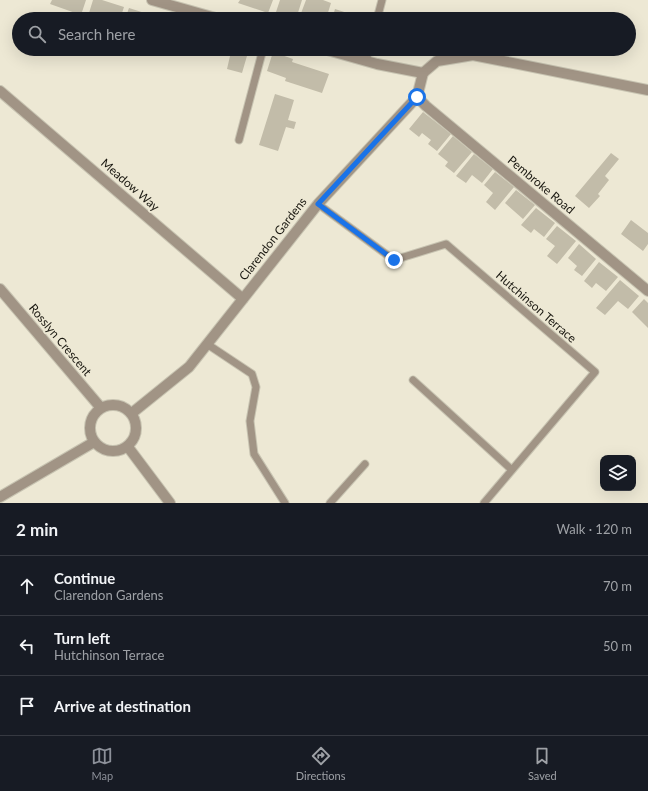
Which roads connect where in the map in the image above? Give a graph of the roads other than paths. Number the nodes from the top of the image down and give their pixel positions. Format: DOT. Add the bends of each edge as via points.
graph roads {
  1 [pos="152,0"];
  2 [pos="382,0"];
  3 [pos="194,12"];
  4 [pos="379,12"];
  5 [pos="261,56"];
  6 [pos="348,56"];
  7 [pos="367,56"];
  8 [pos="467,56"];
  9 [pos="478,56"];
  10 [pos="366,61"];
  11 [pos="424,74"];
  12 [pos="648,90"];
  13 [pos="0,91"];
  14 [pos="417,97"];
  15 [pos="239,140"];
  16 [pos="318,204"];
  17 [pos="0,289"];
  18 [pos="648,291"];
  19 [pos="242,299"];
  20 [pos="207,344"];
  21 [pos="413,380"];
  22 [pos="101,408"];
  23 [pos="132,413"];
  24 [pos="94,442"];
  25 [pos="128,447"];
  26 [pos="365,464"];
  27 [pos="512,470"];
  28 [pos="0,497"];
  29 [pos="170,503"];
  30 [pos="286,503"];
  31 [pos="330,503"];
  32 [pos="484,503"];
  1 -- 3 [label="street"];
  2 -- 4 [label="lane"];
  5 -- 15 [label="lane"];
  6 -- 10 [label="street"];
  7 -- 10 [label="lane"];
  8 -- 11 [label="street" via="437,61"];
  9 -- 12 [label="street"];
  10 -- 11 [label="street"];
  11 -- 14 [label="street, Clarendon Gardens"];
  13 -- 19 [label="street, Meadow Way"];
  14 -- 16 [label="street, Clarendon Gardens"];
  14 -- 18 [label="street, Pembroke Road"];
  16 -- 19 [label="street, Clarendon Gardens"];
  16 -- 27 [label="lane, Hutchinson Terrace" via="394,260 446,244 595,372"];
  17 -- 22 [label="street, Rosslyn Crescent"];
  19 -- 20 [label="street, Clarendon Gardens"];
  20 -- 23 [label="street, Clarendon Gardens" via="189,367"];
  20 -- 30 [label="lane" via="252,374 256,387 250,421 254,454"];
  21 -- 27 [label="lane"];
  22 -- 23 [label="street" via="117,405"];
  22 -- 24 [label="street" via="96,412 90,427 90,435"];
  23 -- 25 [label="street" via="137,428 135,437"];
  24 -- 25 [label="street" via="104,450 112,452"];
  24 -- 28 [label="street"];
  25 -- 29 [label="street"];
  26 -- 31 [label="lane"];
  27 -- 32 [label="lane, Hutchinson Terrace"];
}
